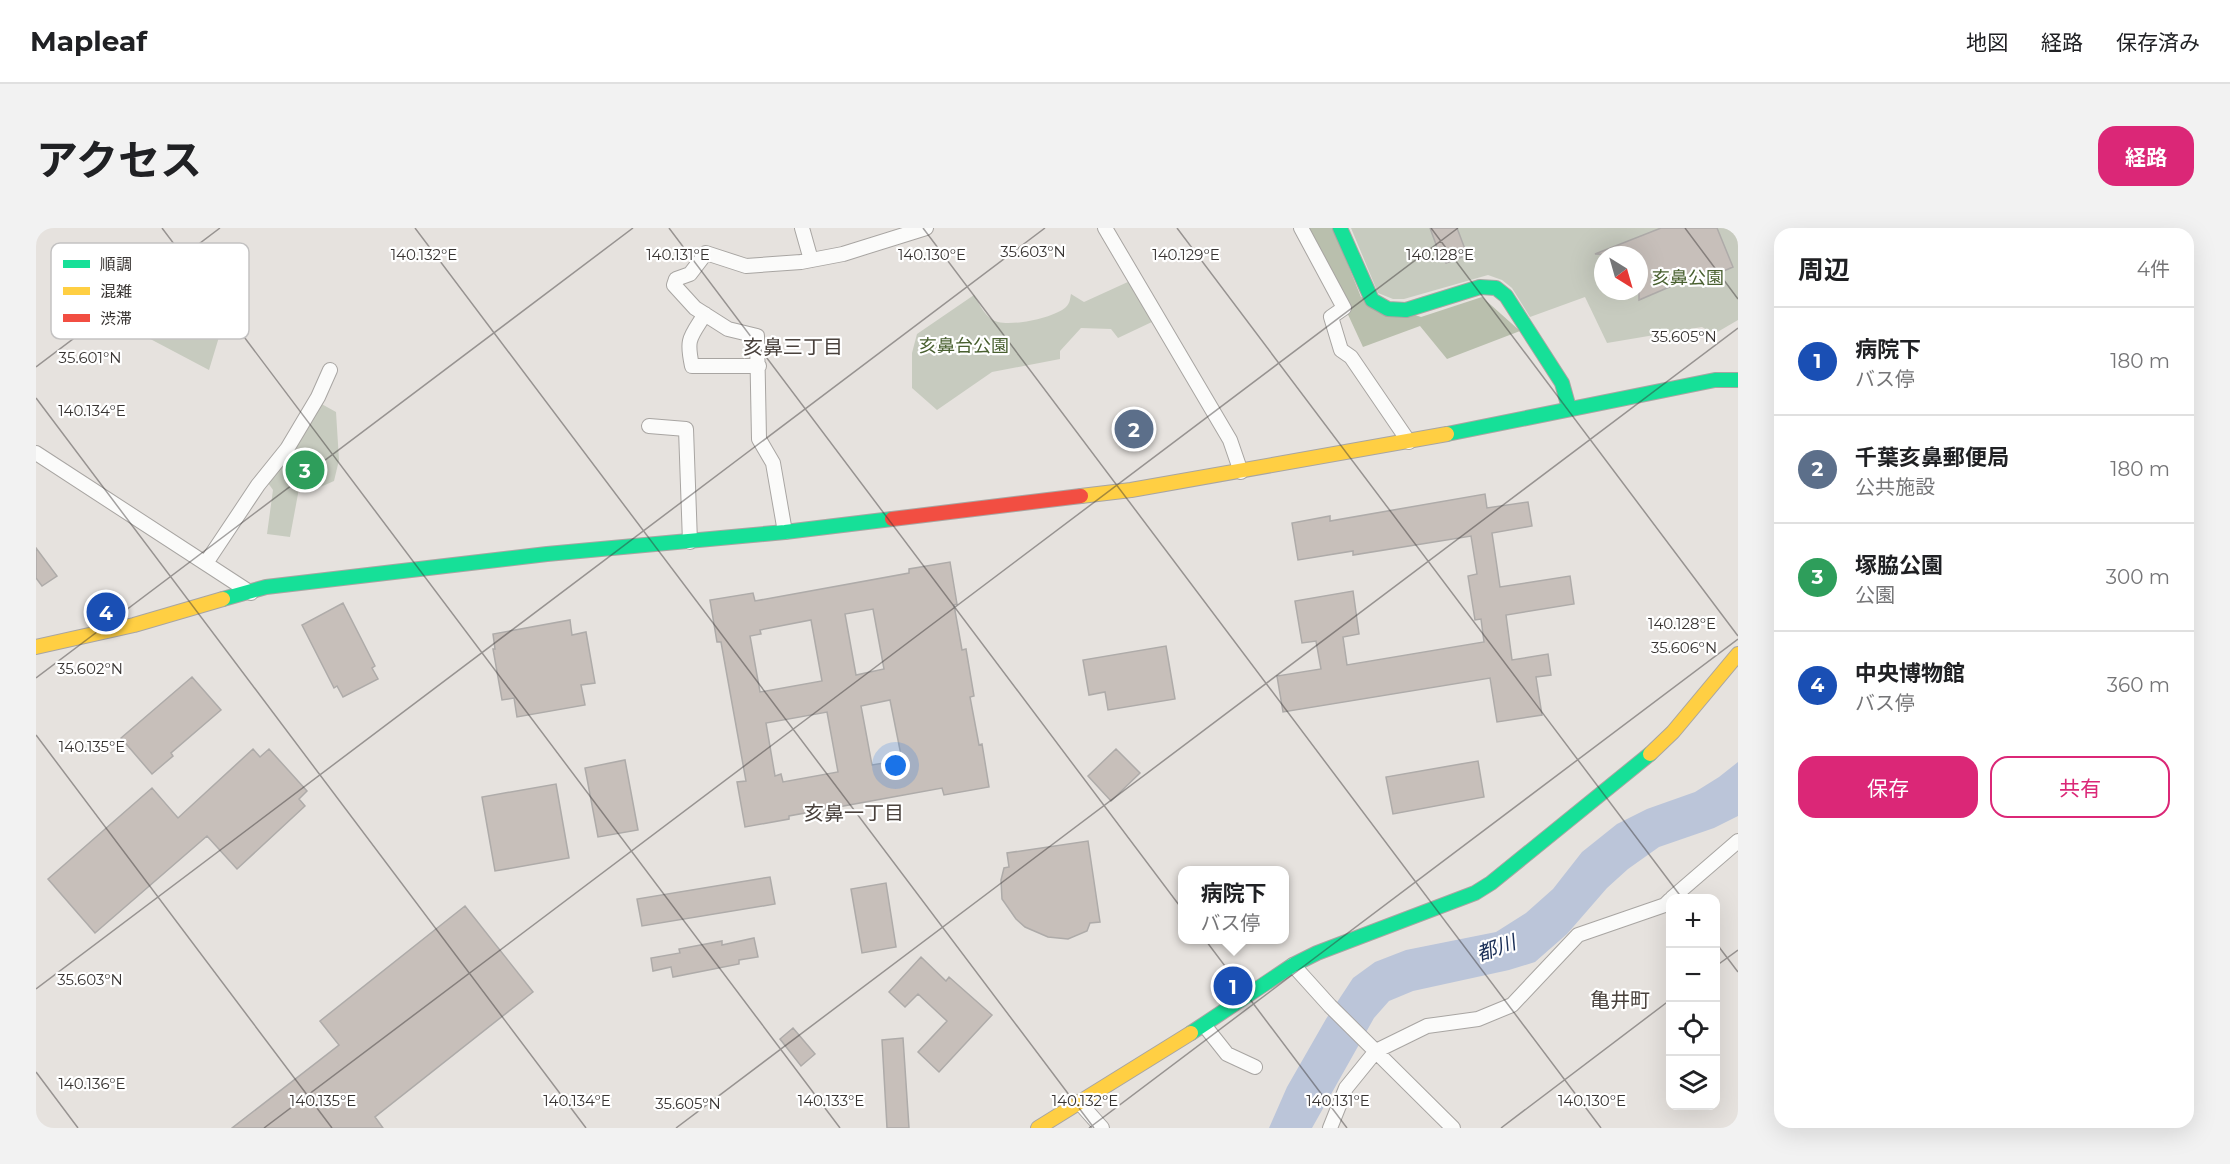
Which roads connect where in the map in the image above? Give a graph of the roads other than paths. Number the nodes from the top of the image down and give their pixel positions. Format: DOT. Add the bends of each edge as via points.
graph roads {
  1 [pos="802,228"];
  2 [pos="926,228"];
  3 [pos="1105,228"];
  4 [pos="1301,228"];
  5 [pos="1340,228"];
  6 [pos="811,260"];
  7 [pos="705,314"];
  8 [pos="759,366"];
  9 [pos="330,370"];
  10 [pos="1738,380"];
  11 [pos="1569,408"];
  12 [pos="649,426"];
  13 [pos="1409,442"];
  14 [pos="36,453"];
  15 [pos="1241,472"];
  16 [pos="785,532"];
  17 [pos="690,542"];
  18 [pos="206,563"];
  19 [pos="251,593"];
  20 [pos="36,647"];
  21 [pos="1738,654"];
  22 [pos="1738,841"];
  23 [pos="1677,894"];
  24 [pos="1666,904"];
  25 [pos="1293,965"];
  26 [pos="1204,1025"];
  27 [pos="1371,1047"];
  28 [pos="1255,1067"];
  29 [pos="1079,1102"];
  30 [pos="1038,1128"];
  31 [pos="1102,1128"];
  32 [pos="1330,1128"];
  33 [pos="1453,1128"];
  1 -- 6 [label="street"];
  2 -- 6 [label="street"];
  3 -- 15 [label="street" via="1230,440"];
  4 -- 13 [label="street" via="1344,308 1331,317 1341,350 1350,357"];
  5 -- 11 [label="street" via="1372,300 1388,309 1406,310 1480,287 1496,288 1506,296 1562,383"];
  6 -- 7 [label="street" via="746,266 706,253 690,274 676,279 674,285"];
  7 -- 8 [label="street" via="728,329 758,336"];
  7 -- 8 [label="street" via="688,345 692,366"];
  8 -- 16 [label="street" via="759,439 773,463"];
  9 -- 18 [label="street" via="287,449"];
  10 -- 11 [label="street" via="1715,380"];
  11 -- 13 [label="street"];
  12 -- 17 [label="street" via="686,429"];
  13 -- 15 [label="street"];
  14 -- 18 [label="street"];
  15 -- 16 [label="street" via="1131,490"];
  16 -- 17 [label="street"];
  17 -- 19 [label="street" via="547,554 266,587"];
  18 -- 19 [label="street"];
  19 -- 20 [label="street"];
  21 -- 25 [label="street" via="1673,732 1645,759 1491,883 1475,893"];
  22 -- 23 [label="street"];
  24 -- 27 [label="street" via="1578,935 1512,1005 1478,1019 1427,1026"];
  25 -- 26 [label="street"];
  25 -- 27 [label="street"];
  26 -- 28 [label="street" via="1227,1054"];
  26 -- 29 [label="street"];
  27 -- 32 [label="street" via="1346,1088"];
  27 -- 33 [label="street"];
  29 -- 30 [label="street"];
  29 -- 31 [label="street"];
}
